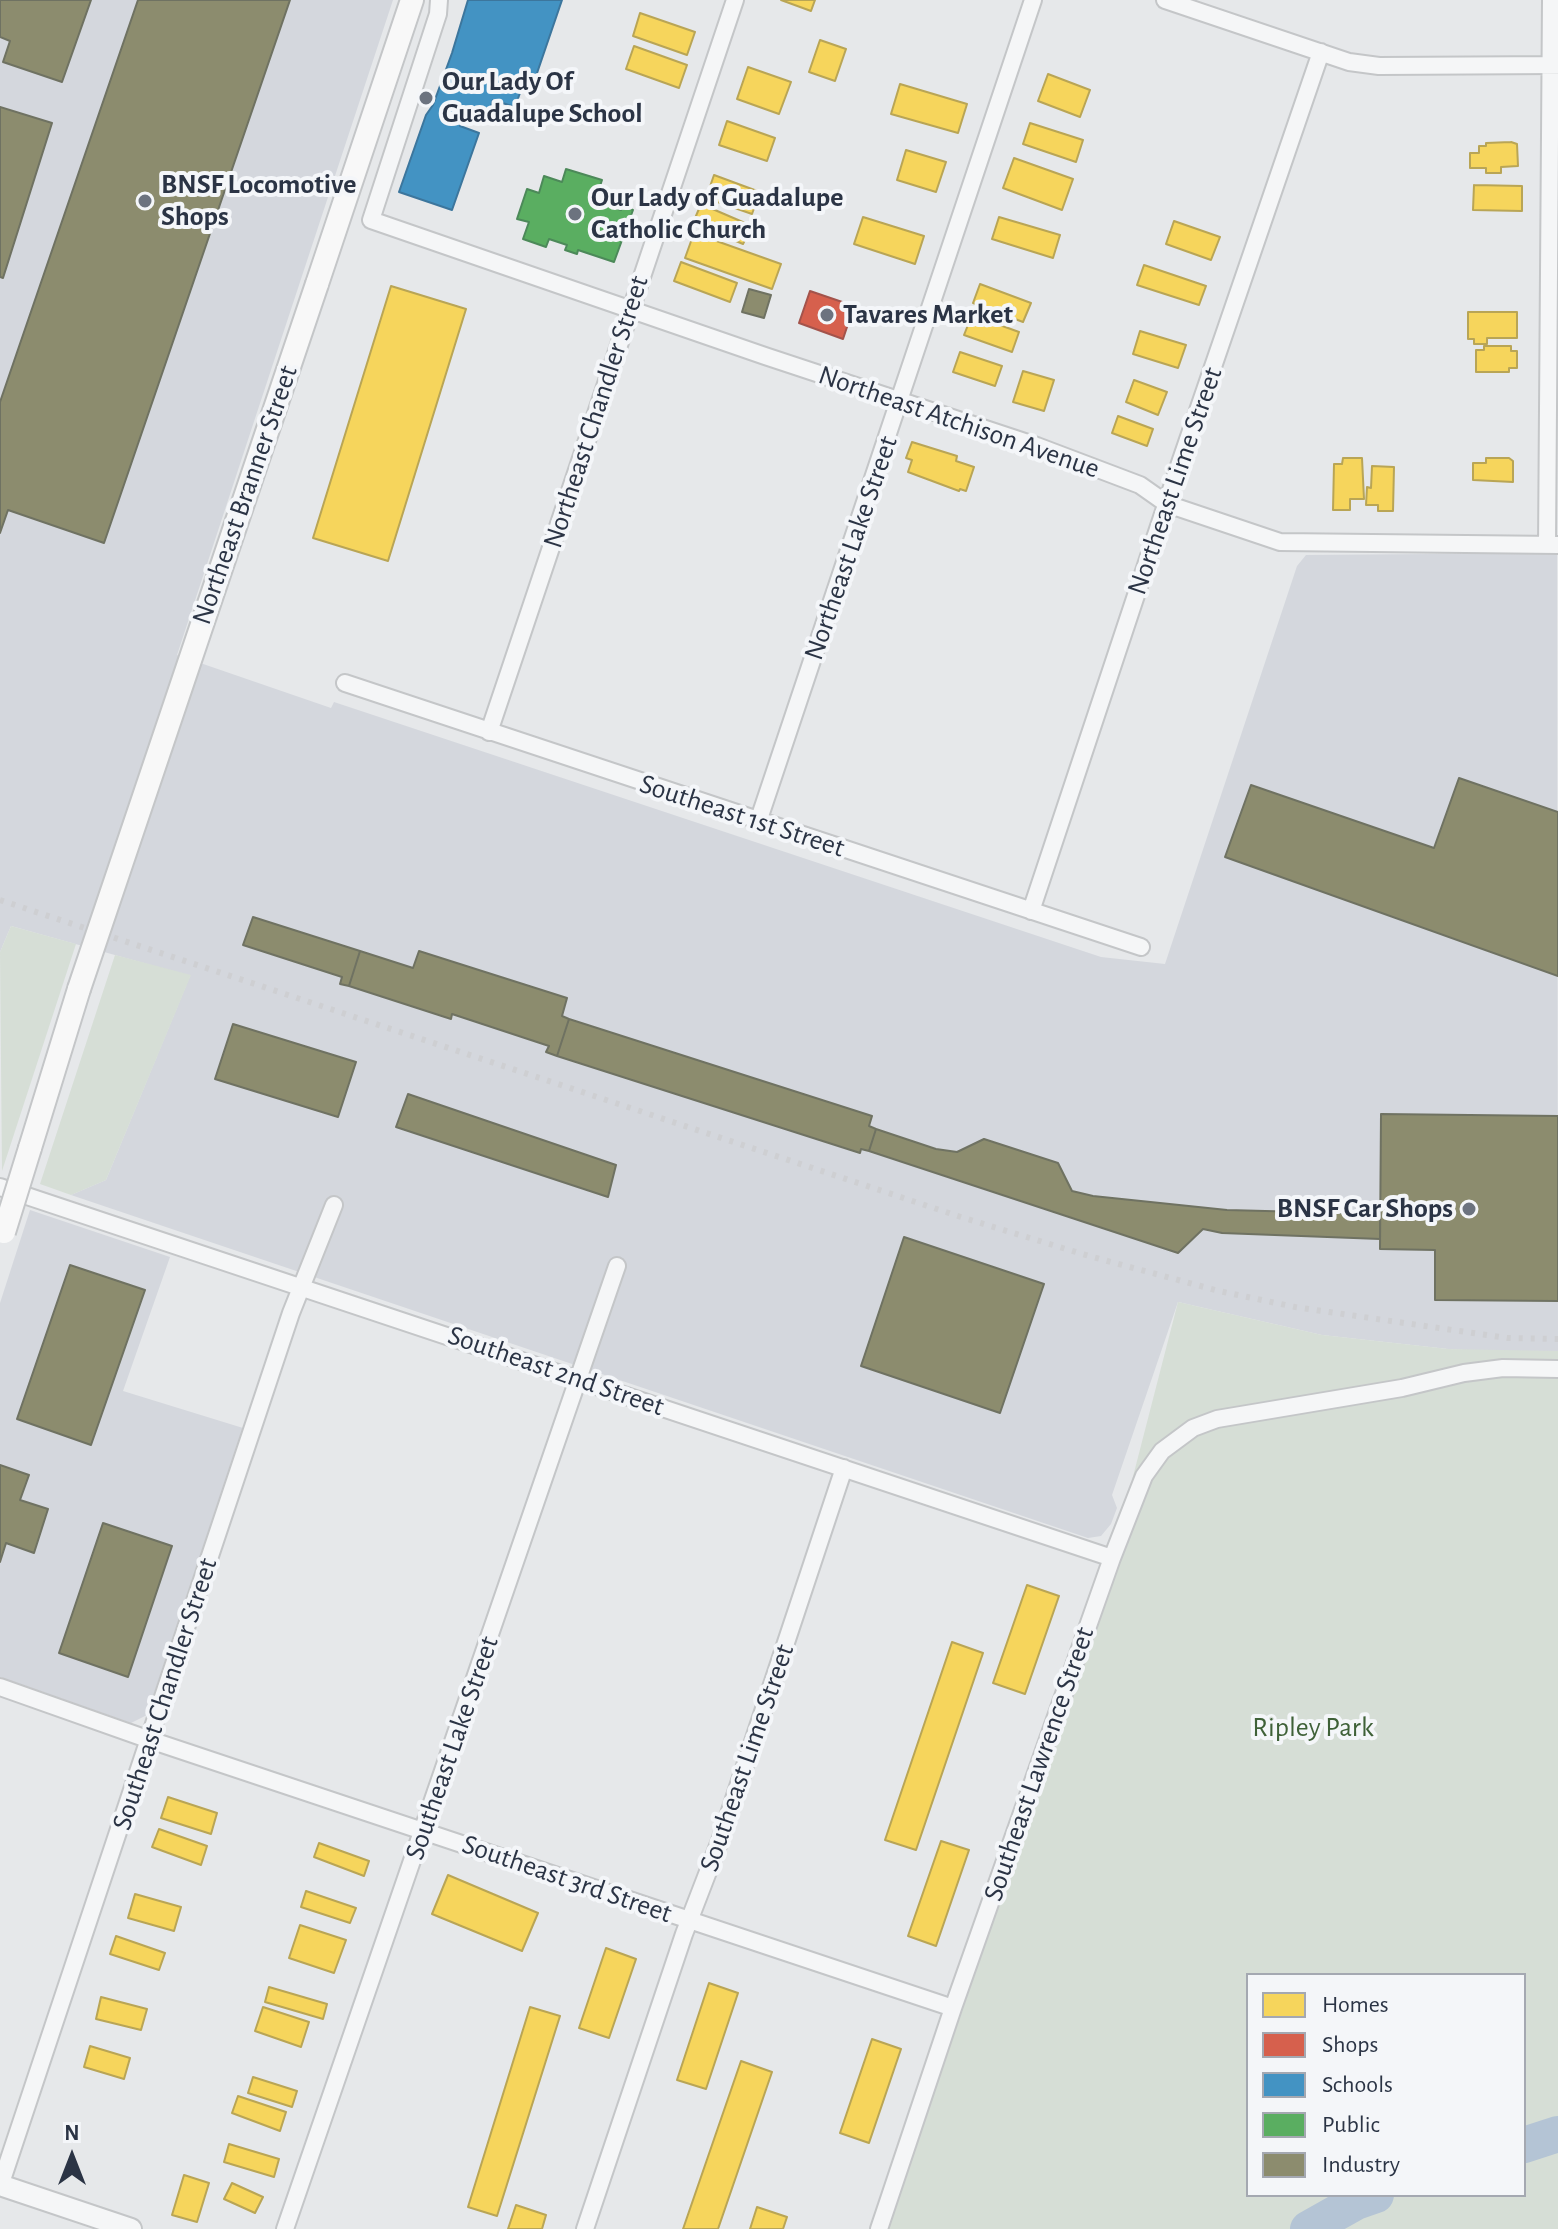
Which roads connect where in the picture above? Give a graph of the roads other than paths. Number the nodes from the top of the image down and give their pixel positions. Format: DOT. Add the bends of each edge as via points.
graph roads {
  1 [pos="412,0"];
  2 [pos="439,0"];
  3 [pos="735,0"];
  4 [pos="1033,0"];
  5 [pos="1165,0"];
  6 [pos="1551,0"];
  7 [pos="1321,52"];
  8 [pos="1554,65"];
  9 [pos="631,310"];
  10 [pos="901,401"];
  11 [pos="1167,504"];
  12 [pos="1552,545"];
  13 [pos="345,683"];
  14 [pos="489,732"];
  15 [pos="758,822"];
  16 [pos="1031,911"];
  17 [pos="1141,947"];
  18 [pos="0,1187"];
  19 [pos="334,1205"];
  20 [pos="2,1238"];
  21 [pos="617,1266"];
  22 [pos="300,1288"];
  23 [pos="1558,1369"];
  24 [pos="579,1379"];
  25 [pos="844,1468"];
  26 [pos="1112,1558"];
  27 [pos="0,1687"];
  28 [pos="150,1740"];
  29 [pos="424,1830"];
  30 [pos="690,1920"];
  31 [pos="953,2008"];
  32 [pos="0,2185"];
  33 [pos="131,2229"];
  34 [pos="285,2229"];
  35 [pos="585,2229"];
  36 [pos="879,2229"];
  1 -- 20 [label="main road, Northeast Branner Street, bridge" via="79,989"];
  2 -- 9 [label="street, Northeast Atchison Avenue" via="371,220"];
  3 -- 9 [label="street, Northeast Chandler Street"];
  4 -- 10 [label="street, Northeast Lake Street"];
  5 -- 7 [label="street"];
  6 -- 8 [label="street"];
  7 -- 8 [label="street" via="1379,66"];
  7 -- 11 [label="street, Northeast Lime Street"];
  8 -- 12 [label="street"];
  9 -- 10 [label="street, Northeast Atchison Avenue"];
  9 -- 14 [label="street, Northeast Chandler Street"];
  10 -- 11 [label="street, Northeast Atchison Avenue" via="1140,485"];
  10 -- 15 [label="street, Northeast Lake Street"];
  11 -- 12 [label="street, Northeast Atchison Avenue" via="1280,542"];
  11 -- 16 [label="street, Northeast Lime Street"];
  13 -- 14 [label="street, Southeast 1st Street"];
  14 -- 15 [label="street, Southeast 1st Street"];
  15 -- 16 [label="street, Southeast 1st Street"];
  16 -- 17 [label="street, Southeast 1st Street"];
  18 -- 22 [label="street, Southeast 2nd Street"];
  19 -- 22 [label="street, Southeast Chandler Street"];
  21 -- 24 [label="street, Southeast Lake Street"];
  22 -- 24 [label="street, Southeast 2nd Street"];
  22 -- 28 [label="street, Southeast Chandler Street"];
  23 -- 26 [label="street, Southeast Lawrence Street" via="1464,1373 1217,1419 1162,1451 1144,1476"];
  24 -- 25 [label="street, Southeast 2nd Street"];
  24 -- 29 [label="street, Southeast Lake Street"];
  25 -- 26 [label="street, Southeast 2nd Street"];
  25 -- 30 [label="street, Southeast Lime Street"];
  26 -- 31 [label="street, Southeast Lawrence Street"];
  27 -- 28 [label="street, Southeast 3rd Street"];
  28 -- 29 [label="street, Southeast 3rd Street"];
  28 -- 32 [label="street, Southeast Chandler Street"];
  29 -- 30 [label="street, Southeast 3rd Street"];
  29 -- 34 [label="street, Southeast Lake Street"];
  30 -- 31 [label="street, Southeast 3rd Street"];
  30 -- 35 [label="street, Southeast Lime Street"];
  31 -- 36 [label="street, Southeast Lawrence Street"];
  32 -- 33 [label="street"];
}
